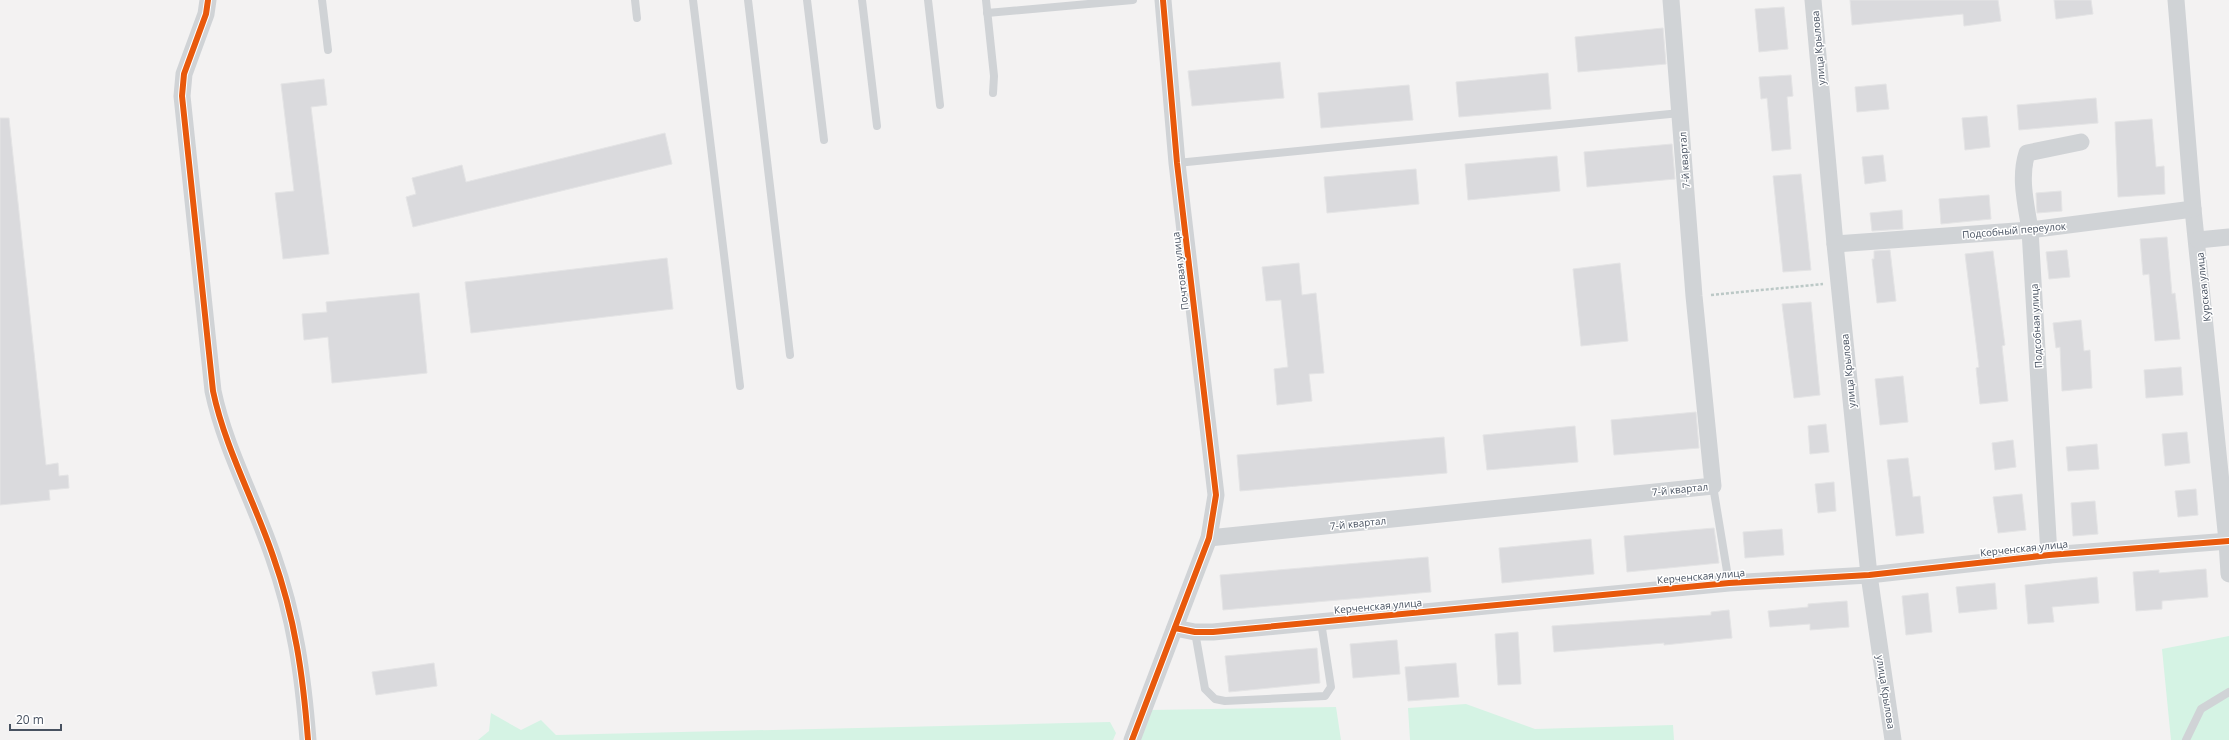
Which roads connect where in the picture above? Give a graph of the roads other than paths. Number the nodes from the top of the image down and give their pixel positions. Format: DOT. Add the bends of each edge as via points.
graph roads {
  1 [pos="208,0"];
  2 [pos="322,0"];
  3 [pos="635,0"];
  4 [pos="692,0"];
  5 [pos="748,0"];
  6 [pos="808,0"];
  7 [pos="862,0"];
  8 [pos="928,0"];
  9 [pos="986,0"];
  10 [pos="1133,0"];
  11 [pos="1163,0"];
  12 [pos="1671,0"];
  13 [pos="1813,0"];
  14 [pos="2176,0"];
  15 [pos="987,13"];
  16 [pos="637,18"];
  17 [pos="328,50"];
  18 [pos="993,93"];
  19 [pos="940,105"];
  20 [pos="1680,113"];
  21 [pos="877,126"];
  22 [pos="824,140"];
  23 [pos="2081,142"];
  24 [pos="1178,163"];
  25 [pos="2193,210"];
  26 [pos="2030,230"];
  27 [pos="2229,238"];
  28 [pos="2198,240"];
  29 [pos="1835,244"];
  30 [pos="790,355"];
  31 [pos="740,386"];
  32 [pos="1713,486"];
  33 [pos="1209,538"];
  34 [pos="2228,541"];
  35 [pos="2049,555"];
  36 [pos="2229,574"];
  37 [pos="1868,575"];
  38 [pos="1729,583"];
  39 [pos="1321,622"];
  40 [pos="1175,628"];
  41 [pos="1194,632"];
  42 [pos="2229,692"];
  43 [pos="308,740"];
  44 [pos="1132,740"];
  45 [pos="1893,740"];
  46 [pos="2186,740"];
  1 -- 43 [label="street" via="206,14 184,74 182,96 213,391 224,432 273,555 292,616 300,656"];
  2 -- 17 [label="lane"];
  3 -- 16 [label="lane"];
  4 -- 31 [label="lane"];
  5 -- 30 [label="lane"];
  6 -- 22 [label="lane"];
  7 -- 21 [label="lane"];
  8 -- 19 [label="lane"];
  9 -- 15 [label="lane"];
  10 -- 15 [label="lane"];
  11 -- 24 [label="street, Почтовая улица"];
  12 -- 20 [label="street, 7-й квартал"];
  13 -- 29 [label="street, улица Крылова"];
  14 -- 25 [label="street, Курская улица"];
  15 -- 18 [label="lane" via="994,76"];
  20 -- 24 [label="lane"];
  20 -- 32 [label="street, 7-й квартал" via="1694,296"];
  23 -- 26 [label="street, Подсобная улица" via="2027,153 2023,165 2024,191"];
  24 -- 33 [label="street, Почтовая улица" via="1216,495"];
  25 -- 26 [label="street, Подсобный переулок"];
  25 -- 28 [label="street, Курская улица"];
  26 -- 29 [label="street, Подсобный переулок"];
  26 -- 35 [label="street, Подсобная улица"];
  27 -- 28 [label="street"];
  28 -- 34 [label="street, Курская улица"];
  29 -- 37 [label="street, улица Крылова"];
  32 -- 33 [label="street, 7-й квартал"];
  32 -- 38 [label="lane"];
  33 -- 40 [label="street, Почтовая улица"];
  34 -- 35 [label="street, Керченская улица"];
  34 -- 36 [label="street, Курская улица"];
  35 -- 37 [label="street, Керченская улица"];
  37 -- 38 [label="street, Керченская улица"];
  37 -- 45 [label="street, улица Крылова"];
  38 -- 39 [label="street, Керченская улица"];
  39 -- 41 [label="street, Керченская улица"];
  39 -- 41 [label="lane" via="1331,687 1326,696 1225,701 1215,699 1205,689"];
  40 -- 41 [label="street, Керченская улица"];
  40 -- 44 [label="street, Почтовая улица"];
  42 -- 46 [label="lane" via="2201,709"];
}
